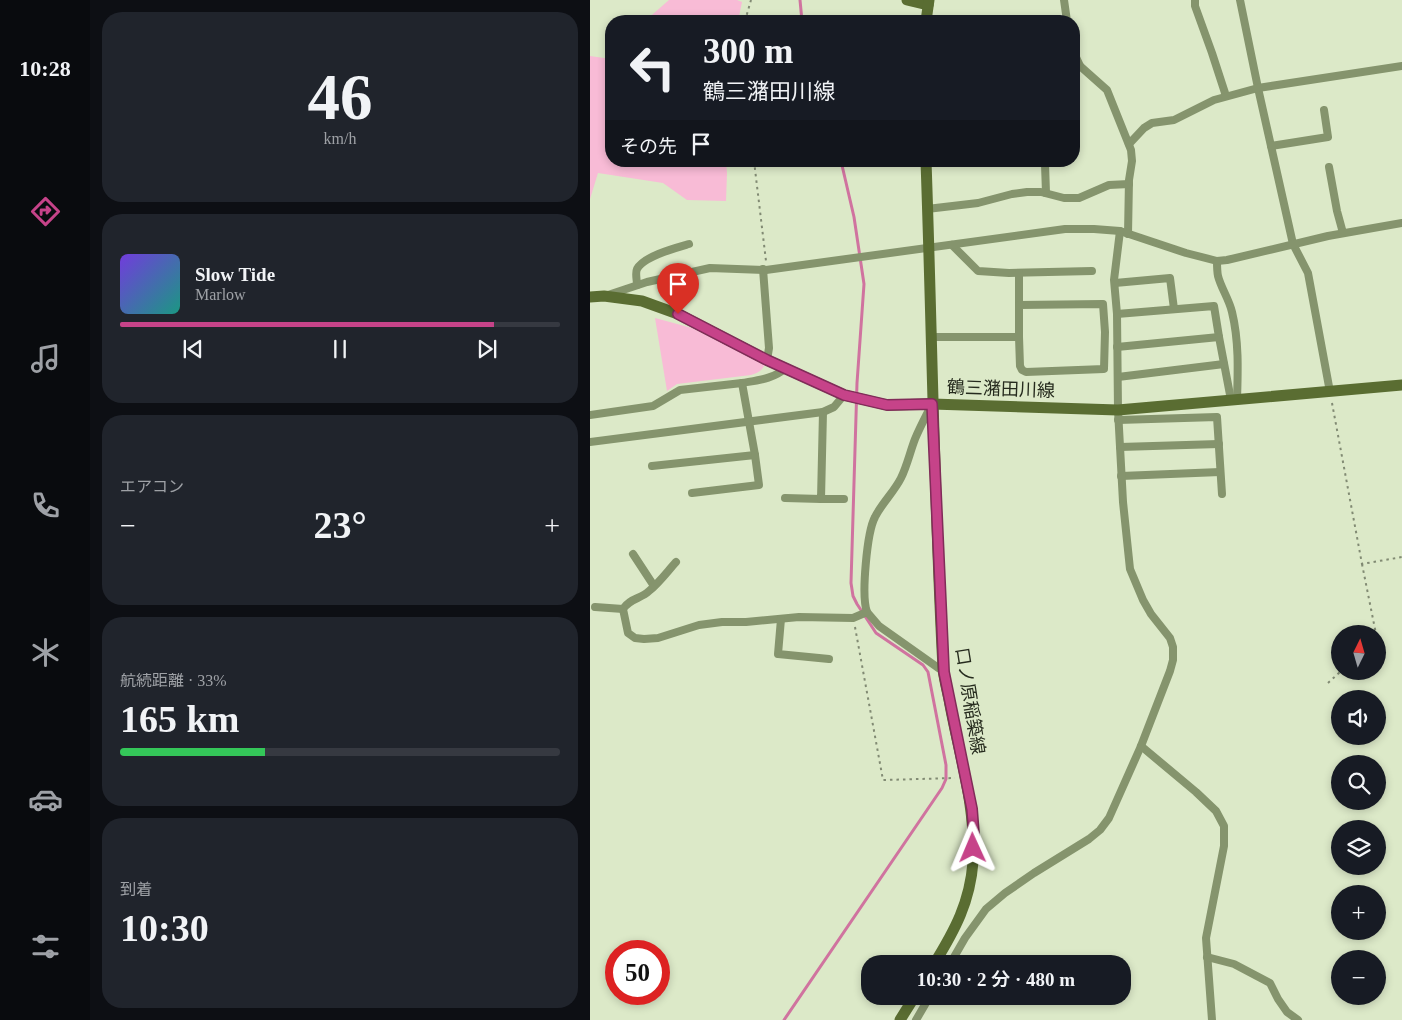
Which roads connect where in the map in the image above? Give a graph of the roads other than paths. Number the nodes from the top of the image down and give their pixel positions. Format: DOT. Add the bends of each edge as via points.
graph roads {
  1 [pos="907,0"];
  2 [pos="1064,0"];
  3 [pos="1194,0"];
  4 [pos="1240,0"];
  5 [pos="928,3"];
  6 [pos="1066,15"];
  7 [pos="1402,66"];
  8 [pos="1080,71"];
  9 [pos="1258,88"];
  10 [pos="1226,96"];
  11 [pos="1324,110"];
  12 [pos="1129,144"];
  13 [pos="1271,146"];
  14 [pos="926,167"];
  15 [pos="1045,167"];
  16 [pos="1330,167"];
  17 [pos="1129,184"];
  18 [pos="1046,194"];
  19 [pos="928,209"];
  20 [pos="1402,223"];
  21 [pos="1124,233"];
  22 [pos="1343,233"];
  23 [pos="689,244"];
  24 [pos="1293,244"];
  25 [pos="952,245"];
  26 [pos="929,248"];
  27 [pos="1218,261"];
  28 [pos="765,269"];
  29 [pos="1092,271"];
  30 [pos="1019,273"];
  31 [pos="1115,283"];
  32 [pos="637,285"];
  33 [pos="604,296"];
  34 [pos="590,297"];
  35 [pos="1019,305"];
  36 [pos="1174,309"];
  37 [pos="1117,314"];
  38 [pos="931,337"];
  39 [pos="1019,337"];
  40 [pos="1219,337"];
  41 [pos="1117,347"];
  42 [pos="767,360"];
  43 [pos="1224,364"];
  44 [pos="786,368"];
  45 [pos="1118,377"];
  46 [pos="742,383"];
  47 [pos="1402,385"];
  48 [pos="1330,392"];
  49 [pos="844,395"];
  50 [pos="1234,400"];
  51 [pos="932,404"];
  52 [pos="824,412"];
  53 [pos="590,415"];
  54 [pos="1118,415"];
  55 [pos="749,422"];
  56 [pos="590,442"];
  57 [pos="1219,444"];
  58 [pos="1120,447"];
  59 [pos="755,455"];
  60 [pos="652,466"];
  61 [pos="1220,472"];
  62 [pos="1121,476"];
  63 [pos="692,493"];
  64 [pos="1222,494"];
  65 [pos="785,498"];
  66 [pos="821,499"];
  67 [pos="844,500"];
  68 [pos="633,554"];
  69 [pos="676,562"];
  70 [pos="654,586"];
  71 [pos="596,607"];
  72 [pos="623,609"];
  73 [pos="867,612"];
  74 [pos="781,619"];
  75 [pos="828,659"];
  76 [pos="944,672"];
  77 [pos="1141,746"];
  78 [pos="940,955"];
  79 [pos="956,955"];
  80 [pos="1207,957"];
  81 [pos="909,1005"];
  82 [pos="925,1005"];
  83 [pos="900,1020"];
  84 [pos="916,1020"];
  85 [pos="1212,1020"];
  86 [pos="1298,1020"];
  1 -- 5 [label="main road"];
  2 -- 6 [label="street"];
  3 -- 10 [label="street"];
  4 -- 9 [label="street"];
  7 -- 9 [label="street"];
  8 -- 12 [label="street" via="1106,90"];
  9 -- 10 [label="street"];
  9 -- 13 [label="street"];
  10 -- 12 [label="street" via="1174,120 1152,122"];
  11 -- 13 [label="street" via="1328,137"];
  12 -- 17 [label="street" via="1132,150"];
  13 -- 24 [label="street"];
  14 -- 19 [label="main road, 口ノ原稲築線"];
  15 -- 18 [label="street"];
  16 -- 22 [label="street"];
  17 -- 18 [label="street" via="1109,185 1078,198"];
  17 -- 21 [label="street"];
  18 -- 19 [label="street" via="1027,192 978,203"];
  19 -- 26 [label="main road, 口ノ原稲築線"];
  20 -- 22 [label="street"];
  21 -- 25 [label="street" via="1065,229"];
  21 -- 27 [label="street"];
  21 -- 31 [label="street"];
  22 -- 24 [label="street"];
  23 -- 32 [label="street" via="644,262 636,274"];
  24 -- 27 [label="street"];
  24 -- 48 [label="street" via="1308,273"];
  25 -- 26 [label="street"];
  25 -- 30 [label="street" via="978,271"];
  26 -- 28 [label="street"];
  26 -- 38 [label="main road, 口ノ原稲築線"];
  27 -- 50 [label="street" via="1220,282 1230,304 1236,330 1239,362"];
  28 -- 32 [label="street" via="710,268"];
  28 -- 42 [label="street"];
  29 -- 30 [label="street"];
  30 -- 35 [label="street"];
  31 -- 36 [label="street" via="1170,278"];
  31 -- 37 [label="street"];
  32 -- 33 [label="street"];
  33 -- 34 [label="main road, 鶴三潴田川線"];
  33 -- 42 [label="main road, 鶴三潴田川線" via="642,301 678,314"];
  35 -- 39 [label="street"];
  35 -- 39 [label="street" via="1104,304 1104,370 1026,372 1020,366"];
  36 -- 37 [label="street"];
  36 -- 40 [label="street" via="1214,306"];
  37 -- 41 [label="street"];
  38 -- 39 [label="street"];
  38 -- 51 [label="main road, 口ノ原稲築線"];
  40 -- 41 [label="street"];
  40 -- 43 [label="street"];
  41 -- 45 [label="street"];
  42 -- 44 [label="main road, 鶴三潴田川線"];
  43 -- 45 [label="street"];
  43 -- 50 [label="street"];
  44 -- 46 [label="street" via="771,378"];
  44 -- 49 [label="main road, 鶴三潴田川線"];
  45 -- 54 [label="street"];
  46 -- 53 [label="street" via="680,390 653,406"];
  46 -- 55 [label="street"];
  47 -- 48 [label="main road, 鶴三潴田川線"];
  48 -- 50 [label="main road, 鶴三潴田川線"];
  49 -- 51 [label="main road, 鶴三潴田川線" via="887,405"];
  49 -- 52 [label="street" via="834,408"];
  50 -- 54 [label="main road, 鶴三潴田川線"];
  51 -- 54 [label="main road, 鶴三潴田川線"];
  51 -- 73 [label="street" via="900,479 874,519 867,551"];
  51 -- 76 [label="main road, 口ノ原稲築線"];
  52 -- 55 [label="street"];
  52 -- 66 [label="street"];
  54 -- 57 [label="street" via="1217,417"];
  54 -- 58 [label="street"];
  55 -- 56 [label="street"];
  55 -- 59 [label="street"];
  57 -- 58 [label="street"];
  57 -- 61 [label="street"];
  58 -- 62 [label="street"];
  59 -- 60 [label="street"];
  59 -- 63 [label="street" via="759,485"];
  61 -- 62 [label="street"];
  61 -- 64 [label="street"];
  62 -- 77 [label="street" via="1130,569 1143,600 1173,647 1170,671"];
  65 -- 66 [label="street"];
  66 -- 67 [label="street"];
  68 -- 70 [label="street"];
  69 -- 70 [label="street"];
  70 -- 72 [label="street"];
  71 -- 72 [label="street"];
  72 -- 74 [label="street" via="628,633 644,640 699,625"];
  73 -- 74 [label="street" via="853,618"];
  73 -- 76 [label="street" via="879,626"];
  74 -- 75 [label="street" via="778,654"];
  76 -- 78 [label="main road, 口ノ原稲築線" via="972,809 974,835 971,881 953,933"];
  77 -- 79 [label="street" via="1109,818 1100,830 986,909"];
  77 -- 80 [label="street" via="1216,811 1224,826 1224,846 1206,938"];
  80 -- 85 [label="street"];
  80 -- 86 [label="street" via="1234,964 1270,983 1287,1012"];
  81 -- 83 [label="main road"];
  82 -- 84 [label="street"];
}
